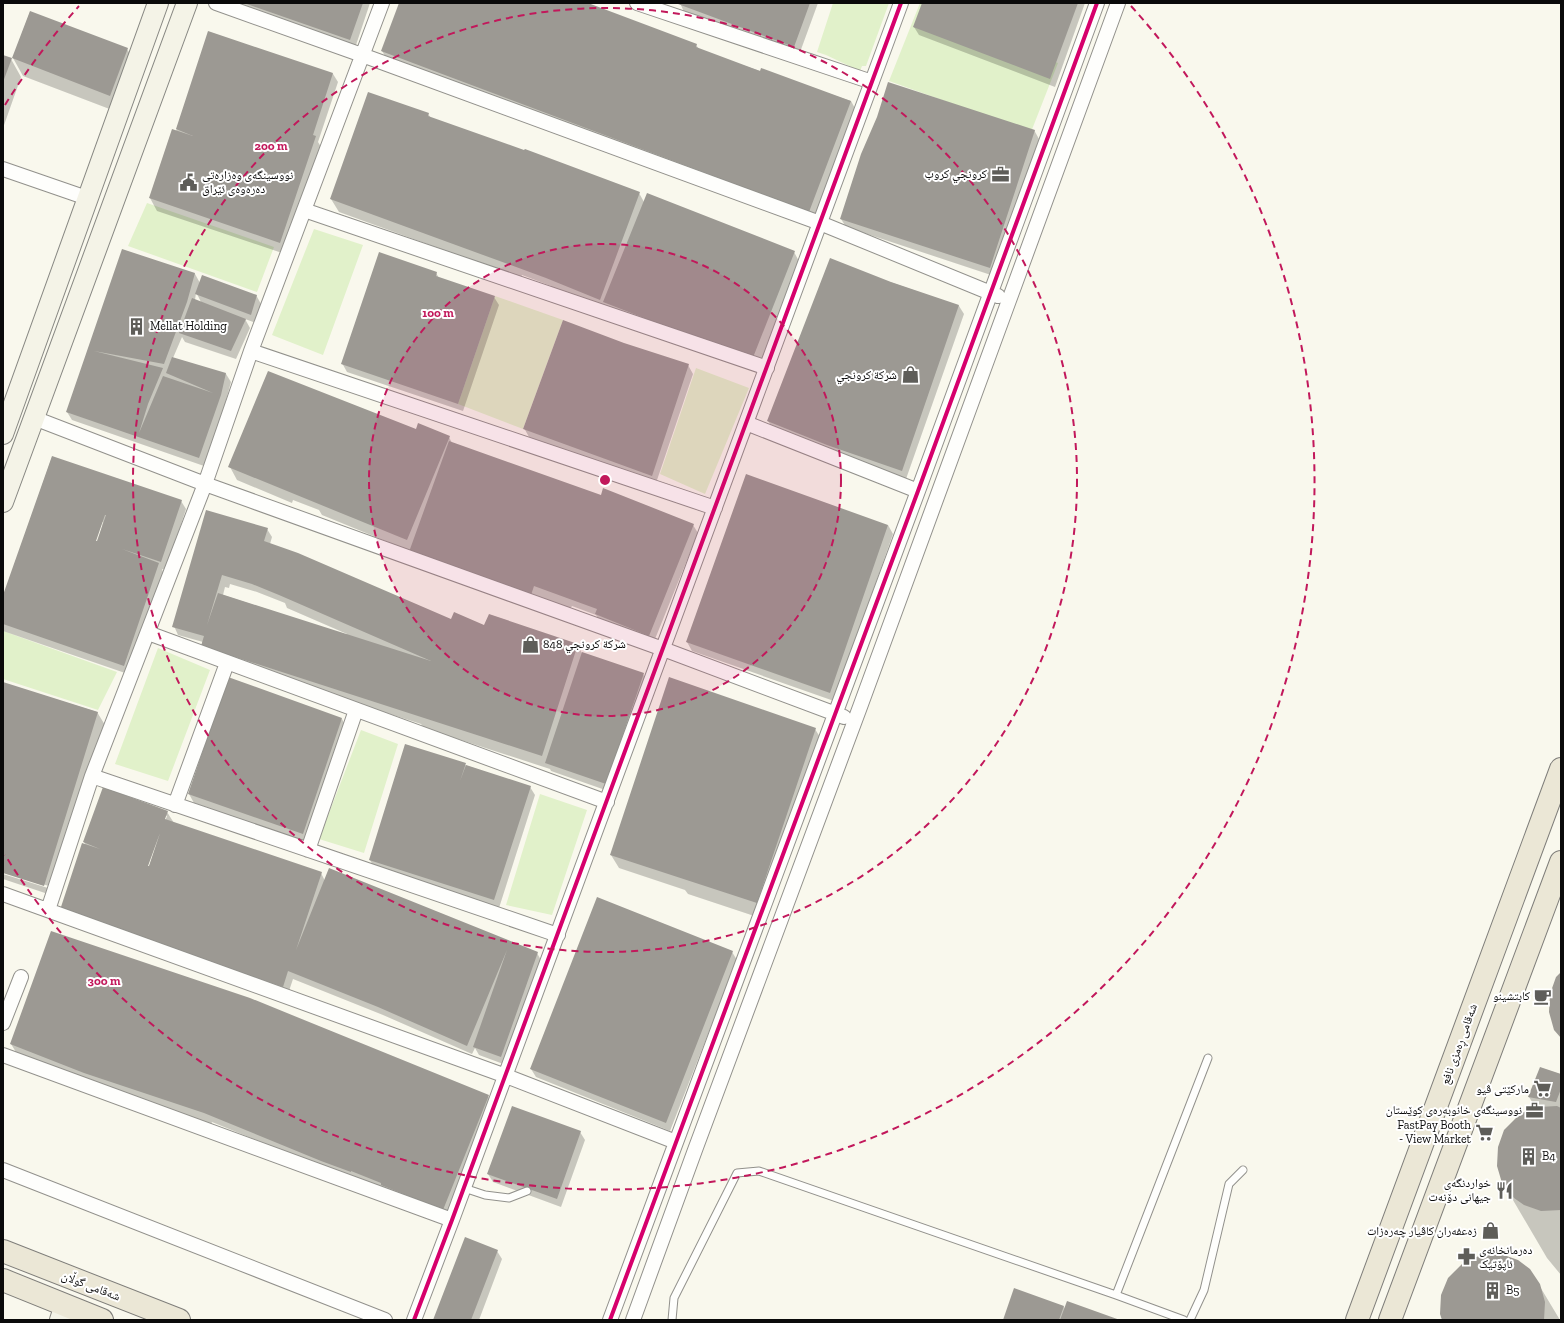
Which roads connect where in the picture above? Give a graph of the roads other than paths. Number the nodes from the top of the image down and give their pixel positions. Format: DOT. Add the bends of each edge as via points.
graph roads {
  1 [pos="187,3"];
  2 [pos="216,3"];
  3 [pos="382,3"];
  4 [pos="637,3"];
  5 [pos="901,3"];
  6 [pos="1097,3"];
  7 [pos="1118,3"];
  8 [pos="155,12"];
  9 [pos="177,30"];
  10 [pos="362,55"];
  11 [pos="1075,64"];
  12 [pos="1093,70"];
  13 [pos="872,82"];
  14 [pos="3,169"];
  15 [pos="87,198"];
  16 [pos="304,210"];
  17 [pos="820,223"];
  18 [pos="991,293"];
  19 [pos="1009,300"];
  20 [pos="251,351"];
  21 [pos="32,353"];
  22 [pos="54,362"];
  23 [pos="766,368"];
  24 [pos="7,412"];
  25 [pos="34,418"];
  26 [pos="746,423"];
  27 [pos="3,434"];
  28 [pos="11,454"];
  29 [pos="205,484"];
  30 [pos="918,491"];
  31 [pos="3,502"];
  32 [pos="715,508"];
  33 [pos="148,633"];
  34 [pos="663,649"];
  35 [pos="227,663"];
  36 [pos="356,710"];
  37 [pos="836,714"];
  38 [pos="855,721"];
  39 [pos="1561,769"];
  40 [pos="92,776"];
  41 [pos="607,802"];
  42 [pos="175,805"];
  43 [pos="308,850"];
  44 [pos="1561,862"];
  45 [pos="3,894"];
  46 [pos="48,910"];
  47 [pos="558,935"];
  48 [pos="21,977"];
  49 [pos="3,1024"];
  50 [pos="3,1055"];
  51 [pos="1208,1058"];
  52 [pos="506,1076"];
  53 [pos="676,1142"];
  54 [pos="3,1170"];
  55 [pos="1243,1170"];
  56 [pos="660,1187"];
  57 [pos="464,1188"];
  58 [pos="527,1191"];
  59 [pos="679,1193"];
  60 [pos="452,1220"];
  61 [pos="3,1251"];
  62 [pos="3,1280"];
  63 [pos="1116,1295"];
  64 [pos="63,1312"];
  65 [pos="94,1318"];
  66 [pos="178,1320"];
  67 [pos="385,1320"];
  68 [pos="414,1320"];
  69 [pos="610,1320"];
  70 [pos="633,1320"];
  71 [pos="672,1320"];
  72 [pos="1184,1320"];
  73 [pos="1190,1320"];
  74 [pos="1357,1320"];
  75 [pos="1390,1320"];
  1 -- 9 [label="street"];
  2 -- 10 [label="street"];
  3 -- 10 [label="street"];
  4 -- 13 [label="street"];
  5 -- 13 [label="street"];
  6 -- 11 [label="street"];
  7 -- 12 [label="street"];
  8 -- 9 [label="street"];
  8 -- 15 [label="street"];
  9 -- 22 [label="street"];
  10 -- 16 [label="street"];
  10 -- 17 [label="street"];
  11 -- 12 [label="street"];
  11 -- 18 [label="street"];
  12 -- 19 [label="street"];
  13 -- 17 [label="street"];
  14 -- 15 [label="street"];
  15 -- 21 [label="street"];
  16 -- 20 [label="street"];
  16 -- 23 [label="street"];
  17 -- 18 [label="street"];
  17 -- 23 [label="street"];
  18 -- 19 [label="street"];
  18 -- 30 [label="street"];
  19 -- 38 [label="street"];
  20 -- 29 [label="street"];
  20 -- 32 [label="street"];
  21 -- 22 [label="street"];
  21 -- 24 [label="street"];
  22 -- 25 [label="street"];
  23 -- 26 [label="street"];
  24 -- 27 [label="street"];
  25 -- 28 [label="street"];
  25 -- 29 [label="street"];
  26 -- 30 [label="street"];
  26 -- 32 [label="street"];
  28 -- 31 [label="street"];
  29 -- 33 [label="street"];
  29 -- 34 [label="street"];
  30 -- 37 [label="street"];
  32 -- 34 [label="street"];
  33 -- 35 [label="street"];
  33 -- 40 [label="street"];
  34 -- 37 [label="street"];
  34 -- 41 [label="street"];
  35 -- 36 [label="street"];
  35 -- 42 [label="street"];
  36 -- 41 [label="street"];
  36 -- 43 [label="street"];
  37 -- 38 [label="street"];
  37 -- 53 [label="street"];
  38 -- 59 [label="street"];
  39 -- 74 [label="main road, شەقامی ڕەمزی نافع"];
  40 -- 42 [label="street"];
  40 -- 46 [label="street"];
  41 -- 47 [label="street"];
  42 -- 43 [label="street"];
  43 -- 47 [label="street"];
  44 -- 75 [label="main road"];
  45 -- 46 [label="street"];
  46 -- 52 [label="street"];
  47 -- 52 [label="street"];
  48 -- 49 [label="street"];
  50 -- 60 [label="street"];
  51 -- 63 [label="lane"];
  52 -- 53 [label="street"];
  52 -- 57 [label="street"];
  53 -- 56 [label="street"];
  54 -- 67 [label="street"];
  55 -- 73 [label="lane" via="1229,1184 1204,1290"];
  56 -- 59 [label="street"];
  56 -- 69 [label="street"];
  57 -- 58 [label="lane" via="485,1195 508,1198"];
  57 -- 60 [label="street"];
  59 -- 70 [label="street"];
  60 -- 68 [label="street"];
  61 -- 66 [label="main road, شەقامی گوڵان"];
  62 -- 64 [label="main road"];
  63 -- 71 [label="lane" via="759,1171 737,1173 674,1298"];
  63 -- 72 [label="lane"];
  64 -- 65 [label="main road"];
}
